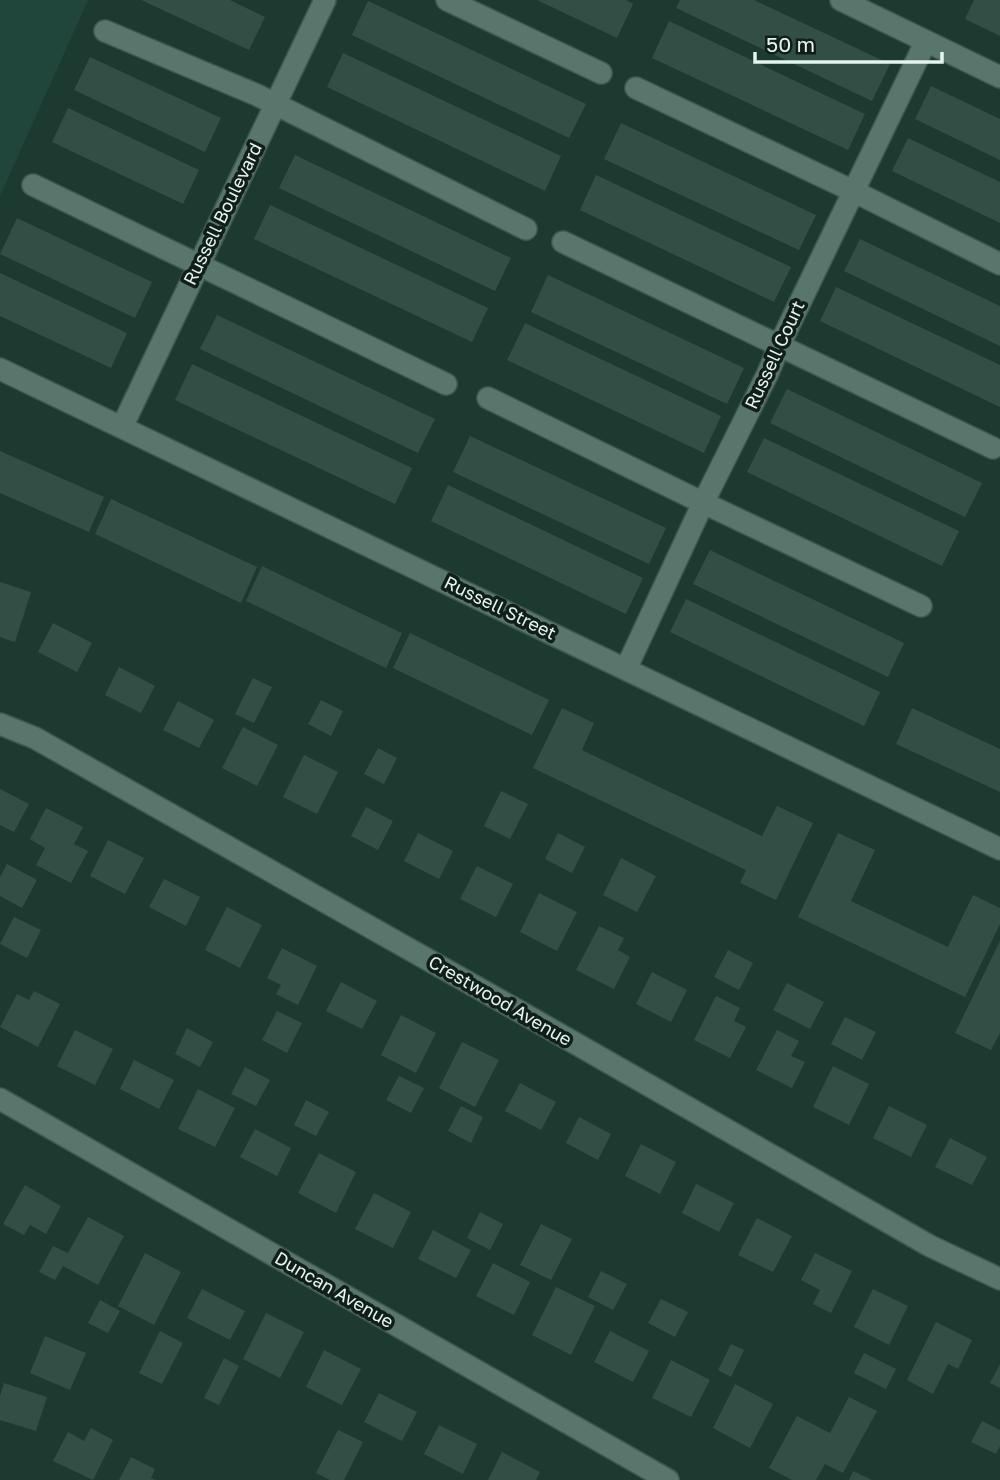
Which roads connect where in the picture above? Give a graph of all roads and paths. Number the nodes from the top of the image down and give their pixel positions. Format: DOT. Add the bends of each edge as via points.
graph roads {
  1 [pos="325,0"];
  2 [pos="447,0"];
  3 [pos="841,0"];
  4 [pos="105,31"];
  5 [pos="926,41"];
  6 [pos="601,73"];
  7 [pos="1000,77"];
  8 [pos="636,88"];
  9 [pos="275,104"];
  10 [pos="33,185"];
  11 [pos="853,191"];
  12 [pos="526,229"];
  13 [pos="563,242"];
  14 [pos="199,264"];
  15 [pos="1000,264"];
  16 [pos="779,344"];
  17 [pos="0,369"];
  18 [pos="446,384"];
  19 [pos="488,398"];
  20 [pos="122,427"];
  21 [pos="993,448"];
  22 [pos="703,503"];
  23 [pos="921,606"];
  24 [pos="626,669"];
  25 [pos="0,724"];
  26 [pos="1000,849"];
  27 [pos="0,1099"];
  28 [pos="1000,1279"];
  29 [pos="668,1480"];
  1 -- 9 [label="street, Russell Boulevard"];
  2 -- 6 [label="street"];
  3 -- 5 [label="street"];
  4 -- 9 [label="street"];
  5 -- 7 [label="street"];
  5 -- 11 [label="street, Russell Court"];
  8 -- 11 [label="street"];
  9 -- 12 [label="street"];
  9 -- 14 [label="street, Russell Boulevard"];
  10 -- 14 [label="street"];
  11 -- 15 [label="street"];
  11 -- 16 [label="street, Russell Court"];
  13 -- 16 [label="street"];
  14 -- 18 [label="street"];
  14 -- 20 [label="street, Russell Boulevard"];
  16 -- 21 [label="street"];
  16 -- 22 [label="street, Russell Court"];
  17 -- 20 [label="street, Russell Street"];
  19 -- 22 [label="street"];
  20 -- 24 [label="street, Russell Street"];
  22 -- 23 [label="street"];
  22 -- 24 [label="street, Russell Court"];
  24 -- 26 [label="street, Russell Street"];
  25 -- 28 [label="street, Crestwood Avenue" via="35,738 930,1246"];
  27 -- 29 [label="street, Duncan Avenue"];
}
